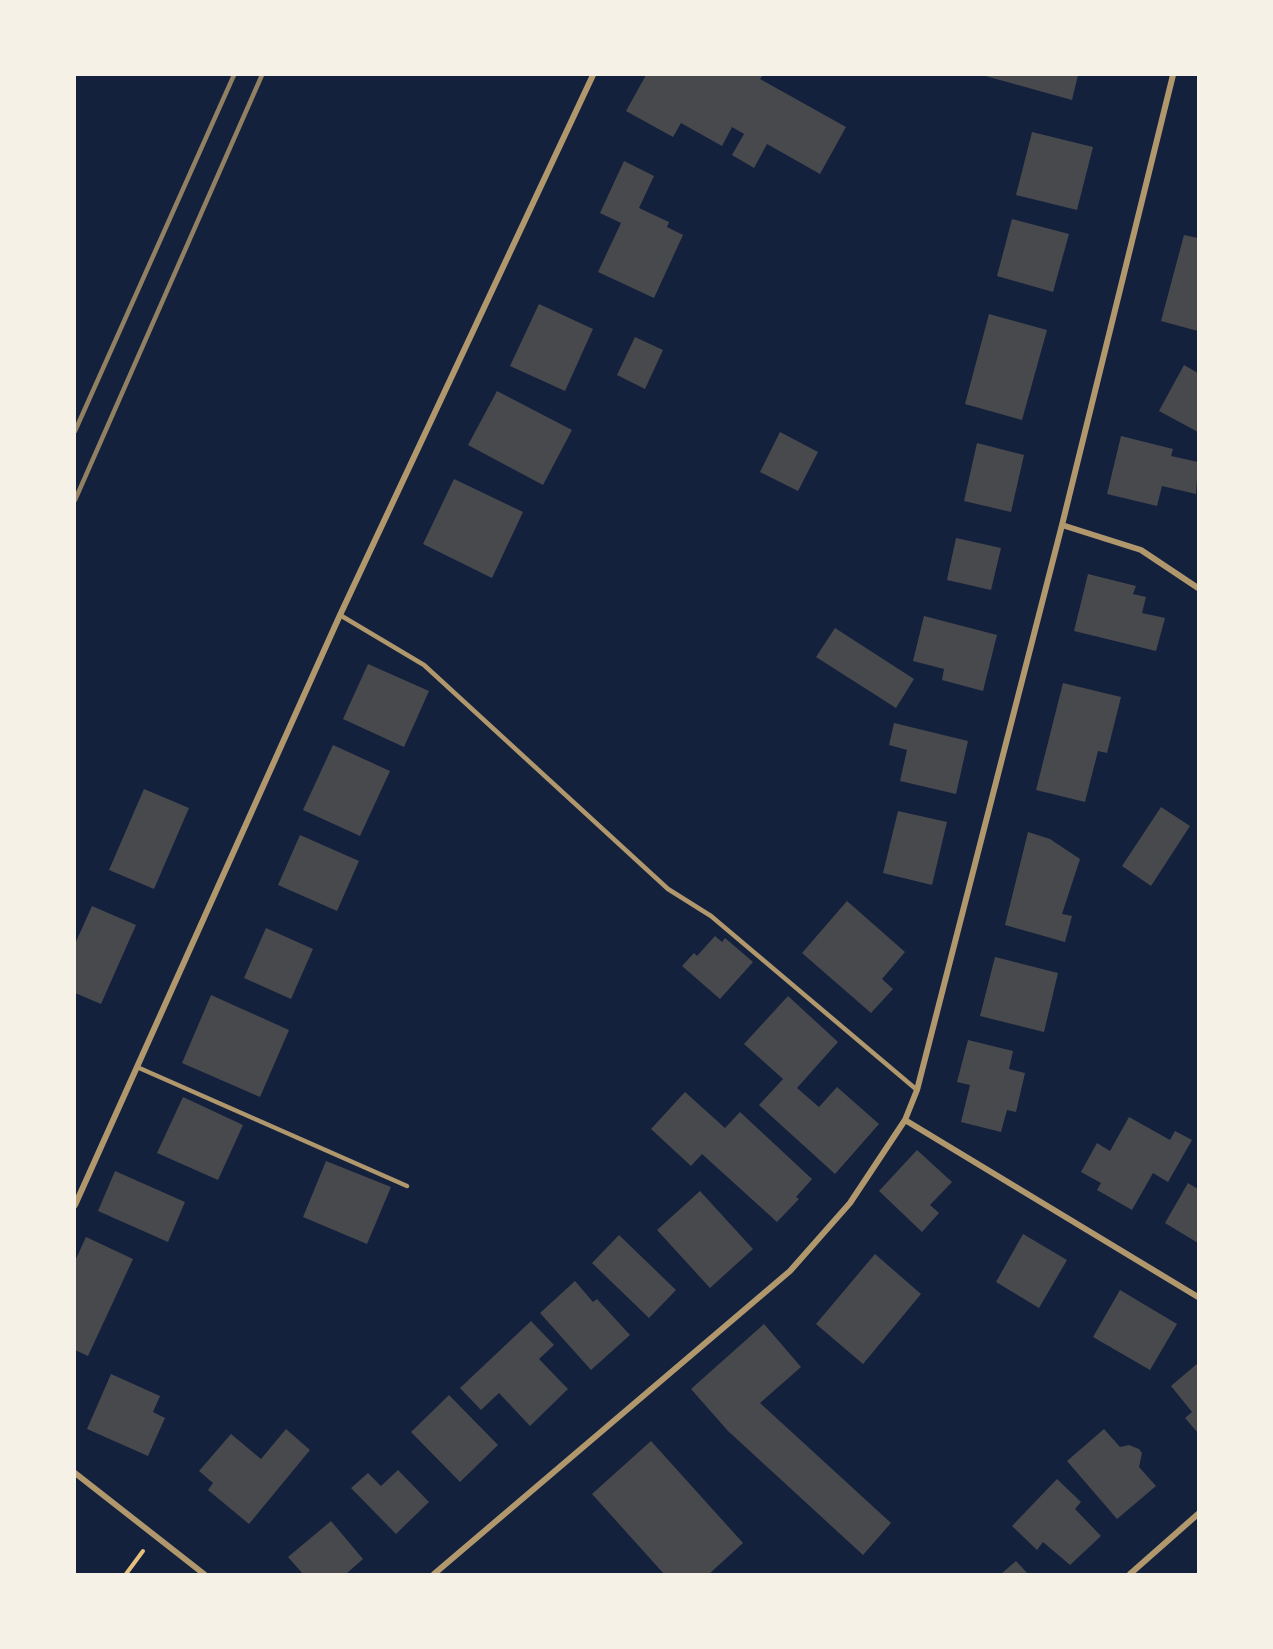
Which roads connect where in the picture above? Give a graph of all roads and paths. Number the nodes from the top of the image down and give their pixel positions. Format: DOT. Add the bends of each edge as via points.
graph roads {
  1 [pos="593,75"];
  2 [pos="1173,75"];
  3 [pos="1062,525"];
  4 [pos="1198,588"];
  5 [pos="340,615"];
  6 [pos="137,1067"];
  7 [pos="917,1090"];
  8 [pos="905,1120"];
  9 [pos="407,1186"];
  10 [pos="75,1205"];
  11 [pos="1198,1297"];
  12 [pos="75,1473"];
  13 [pos="1198,1514"];
  14 [pos="155,1535"];
  15 [pos="126,1574"];
  16 [pos="204,1574"];
  17 [pos="434,1574"];
  18 [pos="1130,1574"];
  1 -- 5 [label="street"];
  2 -- 3 [label="street"];
  3 -- 4 [label="street" via="1141,550"];
  3 -- 7 [label="street"];
  5 -- 6 [label="street"];
  5 -- 7 [label="lane" via="424,665 668,889 711,916"];
  6 -- 9 [label="lane"];
  6 -- 10 [label="street"];
  7 -- 8 [label="street"];
  8 -- 11 [label="street"];
  8 -- 17 [label="street" via="850,1203 790,1271"];
  12 -- 14 [label="street"];
  13 -- 18 [label="street"];
  14 -- 15 [label="path"];
  14 -- 16 [label="street"];
}
